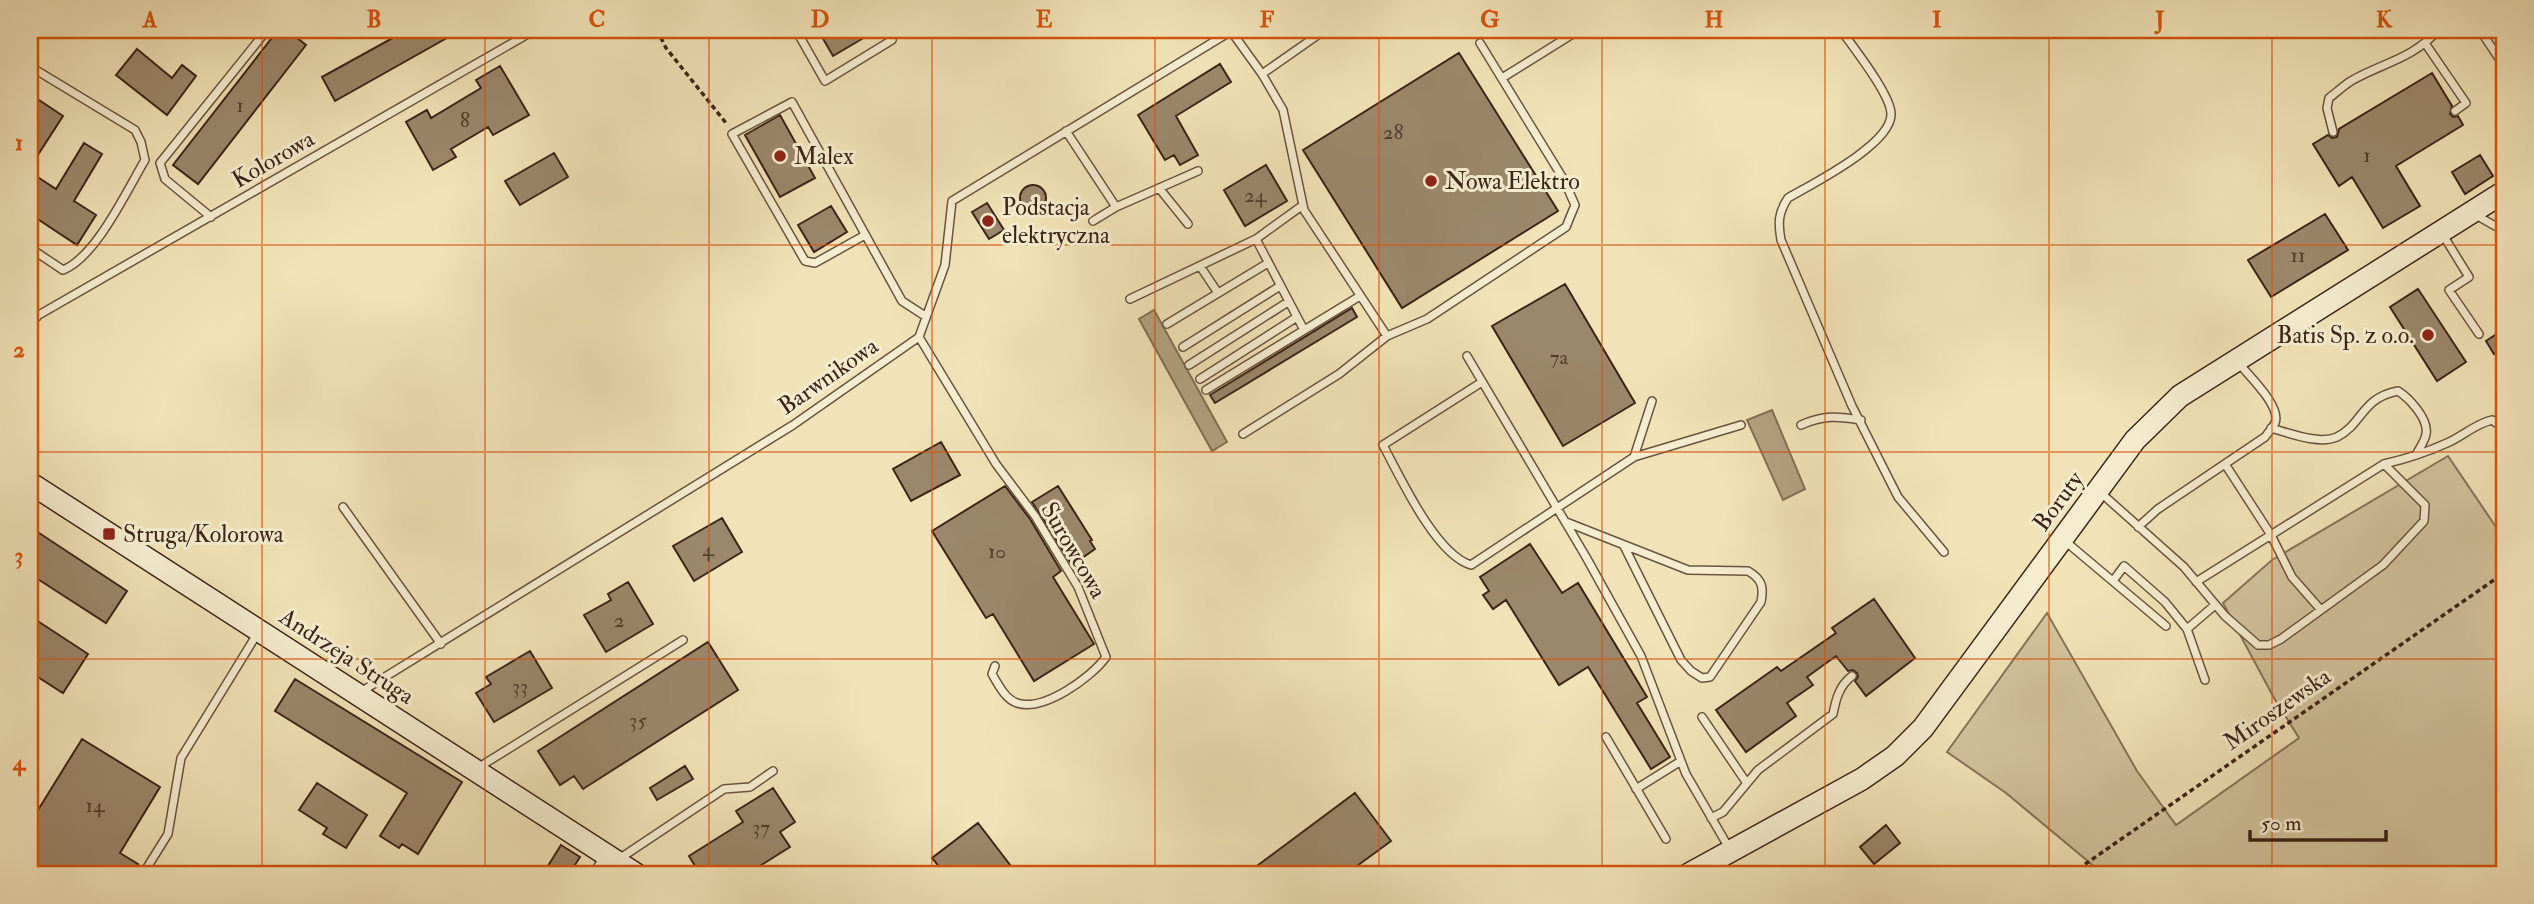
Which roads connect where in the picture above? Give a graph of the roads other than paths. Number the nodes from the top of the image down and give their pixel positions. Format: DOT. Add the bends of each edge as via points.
graph roads {
  1 [pos="267,30"];
  2 [pos="535,30"];
  3 [pos="796,30"];
  4 [pos="886,30"];
  5 [pos="1232,30"];
  6 [pos="1325,30"];
  7 [pos="1377,30"];
  8 [pos="1387,30"];
  9 [pos="1579,30"];
  10 [pos="1841,30"];
  11 [pos="2438,30"];
  12 [pos="2480,30"];
  13 [pos="522,34"];
  14 [pos="1479,43"];
  15 [pos="2425,43"];
  16 [pos="2504,66"];
  17 [pos="30,69"];
  18 [pos="1262,74"];
  19 [pos="1502,78"];
  20 [pos="2455,111"];
  21 [pos="1066,131"];
  22 [pos="2333,132"];
  23 [pos="1198,171"];
  24 [pos="1159,188"];
  25 [pos="2504,192"];
  26 [pos="1303,205"];
  27 [pos="1116,206"];
  28 [pos="2472,213"];
  29 [pos="211,217"];
  30 [pos="1093,221"];
  31 [pos="1188,224"];
  32 [pos="2504,231"];
  33 [pos="2442,232"];
  34 [pos="865,235"];
  35 [pos="1256,239"];
  36 [pos="30,248"];
  37 [pos="1268,262"];
  38 [pos="1200,265"];
  39 [pos="1280,286"];
  40 [pos="1218,293"];
  41 [pos="1360,296"];
  42 [pos="1130,299"];
  43 [pos="30,302"];
  44 [pos="1288,302"];
  45 [pos="1244,309"];
  46 [pos="925,316"];
  47 [pos="1297,317"];
  48 [pos="33,319"];
  49 [pos="1167,324"];
  50 [pos="1253,324"];
  51 [pos="1212,329"];
  52 [pos="1304,330"];
  53 [pos="2479,334"];
  54 [pos="1387,336"];
  55 [pos="919,337"];
  56 [pos="1223,344"];
  57 [pos="1183,347"];
  58 [pos="1467,356"];
  59 [pos="1234,358"];
  60 [pos="2237,360"];
  61 [pos="1189,365"];
  62 [pos="1200,379"];
  63 [pos="1482,382"];
  64 [pos="1206,390"];
  65 [pos="1652,401"];
  66 [pos="1861,420"];
  67 [pos="1741,425"];
  68 [pos="1801,425"];
  69 [pos="2271,428"];
  70 [pos="2504,428"];
  71 [pos="1243,434"];
  72 [pos="2415,456"];
  73 [pos="1634,457"];
  74 [pos="2225,464"];
  75 [pos="2384,464"];
  76 [pos="30,483"];
  77 [pos="2098,490"];
  78 [pos="344,507"];
  79 [pos="1557,509"];
  80 [pos="1565,522"];
  81 [pos="2138,527"];
  82 [pos="2271,535"];
  83 [pos="2062,539"];
  84 [pos="1624,546"];
  85 [pos="1944,552"];
  86 [pos="2113,581"];
  87 [pos="2196,582"];
  88 [pos="2216,605"];
  89 [pos="2321,610"];
  90 [pos="2166,626"];
  91 [pos="2188,629"];
  92 [pos="259,630"];
  93 [pos="683,640"];
  94 [pos="441,644"];
  95 [pos="995,666"];
  96 [pos="1852,677"];
  97 [pos="2205,680"];
  98 [pos="359,694"];
  99 [pos="1702,717"];
  100 [pos="1606,737"];
  101 [pos="1681,761"];
  102 [pos="773,771"];
  103 [pos="479,772"];
  104 [pos="1746,782"];
  105 [pos="1636,789"];
  106 [pos="1711,818"];
  107 [pos="1666,839"];
  108 [pos="1731,851"];
  109 [pos="611,858"];
  110 [pos="143,874"];
  111 [pos="593,874"];
  112 [pos="636,874"];
  113 [pos="1689,874"];
  1 -- 29 [label="lane" via="160,163 165,179"];
  2 -- 13 [label="lane, Kolorowa"];
  3 -- 4 [label="lane" via="825,81 892,40"];
  5 -- 18 [label="lane"];
  5 -- 21 [label="lane"];
  6 -- 18 [label="lane"];
  7 -- 8 [label="lane"];
  9 -- 19 [label="lane"];
  10 -- 66 [label="lane" via="1883,92 1892,112 1890,121 1869,148 1788,198 1778,221 1781,240"];
  11 -- 15 [label="lane"];
  12 -- 16 [label="lane"];
  13 -- 29 [label="lane, Kolorowa"];
  14 -- 19 [label="lane"];
  15 -- 20 [label="lane" via="2466,103"];
  15 -- 22 [label="lane" via="2408,56 2351,82 2329,99"];
  17 -- 36 [label="lane" via="135,130 145,160 95,243 75,265 63,271"];
  18 -- 26 [label="lane" via="1283,110"];
  19 -- 54 [label="lane" via="1575,205 1566,227 1427,319"];
  21 -- 27 [label="lane"];
  21 -- 46 [label="lane" via="951,201 944,265"];
  23 -- 24 [label="lane"];
  24 -- 27 [label="lane"];
  24 -- 31 [label="lane"];
  25 -- 28 [label="street, Boruty"];
  26 -- 35 [label="lane"];
  26 -- 41 [label="lane"];
  27 -- 30 [label="lane"];
  28 -- 32 [label="lane"];
  28 -- 33 [label="street, Boruty"];
  29 -- 48 [label="lane, Kolorowa"];
  33 -- 53 [label="lane" via="2469,277 2449,290"];
  33 -- 60 [label="street, Boruty"];
  34 -- 34 [label="lane" via="815,263 805,261 732,134 792,102"];
  34 -- 46 [label="lane" via="902,300"];
  35 -- 37 [label="lane"];
  35 -- 38 [label="lane"];
  37 -- 39 [label="lane"];
  37 -- 40 [label="lane"];
  38 -- 40 [label="lane"];
  38 -- 42 [label="lane"];
  39 -- 44 [label="lane"];
  39 -- 45 [label="lane"];
  40 -- 49 [label="lane"];
  41 -- 52 [label="lane"];
  41 -- 54 [label="lane"];
  43 -- 48 [label="lane"];
  44 -- 47 [label="lane"];
  44 -- 50 [label="lane"];
  45 -- 50 [label="lane"];
  45 -- 51 [label="lane"];
  46 -- 55 [label="lane"];
  47 -- 52 [label="lane"];
  47 -- 59 [label="lane"];
  50 -- 56 [label="lane"];
  51 -- 56 [label="lane"];
  51 -- 57 [label="lane"];
  52 -- 64 [label="lane"];
  54 -- 71 [label="lane" via="1339,374"];
  55 -- 94 [label="lane, Barwnikowa" via="793,425"];
  55 -- 95 [label="lane, Surowcowa" via="1078,587 1107,657 1080,684 1032,705 1014,702 1001,689 992,674"];
  56 -- 59 [label="lane"];
  56 -- 61 [label="lane"];
  58 -- 63 [label="lane"];
  59 -- 62 [label="lane"];
  60 -- 69 [label="lane" via="2276,411"];
  60 -- 77 [label="street, Boruty" via="2180,396 2154,419"];
  63 -- 79 [label="lane"];
  63 -- 79 [label="lane" via="1383,445 1412,497 1451,553 1472,565"];
  65 -- 73 [label="lane"];
  66 -- 68 [label="lane" via="1825,416"];
  66 -- 85 [label="lane" via="1898,497"];
  67 -- 73 [label="lane"];
  69 -- 72 [label="lane" via="2310,438 2336,438 2376,398 2398,391 2426,425"];
  69 -- 74 [label="lane"];
  70 -- 72 [label="lane" via="2492,420 2482,423"];
  72 -- 75 [label="lane"];
  73 -- 79 [label="lane"];
  74 -- 81 [label="lane"];
  74 -- 82 [label="lane"];
  75 -- 82 [label="lane"];
  75 -- 89 [label="lane" via="2424,505 2424,521 2383,565"];
  76 -- 92 [label="street, Andrzeja Struga"];
  77 -- 81 [label="lane"];
  77 -- 83 [label="street, Boruty"];
  78 -- 94 [label="lane"];
  79 -- 80 [label="lane"];
  80 -- 84 [label="lane"];
  80 -- 101 [label="lane" via="1641,656"];
  81 -- 87 [label="lane"];
  82 -- 87 [label="lane"];
  82 -- 89 [label="lane" via="2292,577"];
  83 -- 86 [label="lane"];
  83 -- 108 [label="street, Boruty" via="1923,728 1895,756"];
  84 -- 84 [label="lane" via="1681,660 1702,678 1710,677 1761,601 1761,581 1748,571 1688,570"];
  86 -- 90 [label="lane"];
  86 -- 91 [label="lane" via="2124,566"];
  87 -- 88 [label="lane"];
  88 -- 89 [label="lane" via="2258,645 2281,639"];
  88 -- 91 [label="lane"];
  91 -- 97 [label="lane"];
  92 -- 98 [label="street, Andrzeja Struga"];
  92 -- 110 [label="lane" via="181,758 168,834"];
  93 -- 103 [label="lane" via="484,764"];
  94 -- 98 [label="lane, Barwnikowa"];
  96 -- 104 [label="lane" via="1837,695 1833,714"];
  98 -- 103 [label="street, Andrzeja Struga"];
  99 -- 104 [label="lane"];
  100 -- 105 [label="lane"];
  101 -- 105 [label="lane"];
  101 -- 106 [label="lane"];
  102 -- 109 [label="lane" via="750,787 724,789"];
  103 -- 109 [label="street, Andrzeja Struga"];
  104 -- 106 [label="lane" via="1723,812"];
  105 -- 107 [label="lane"];
  106 -- 108 [label="lane"];
  108 -- 113 [label="street, Boruty"];
  109 -- 111 [label="lane"];
  109 -- 112 [label="street, Andrzeja Struga"];
}
